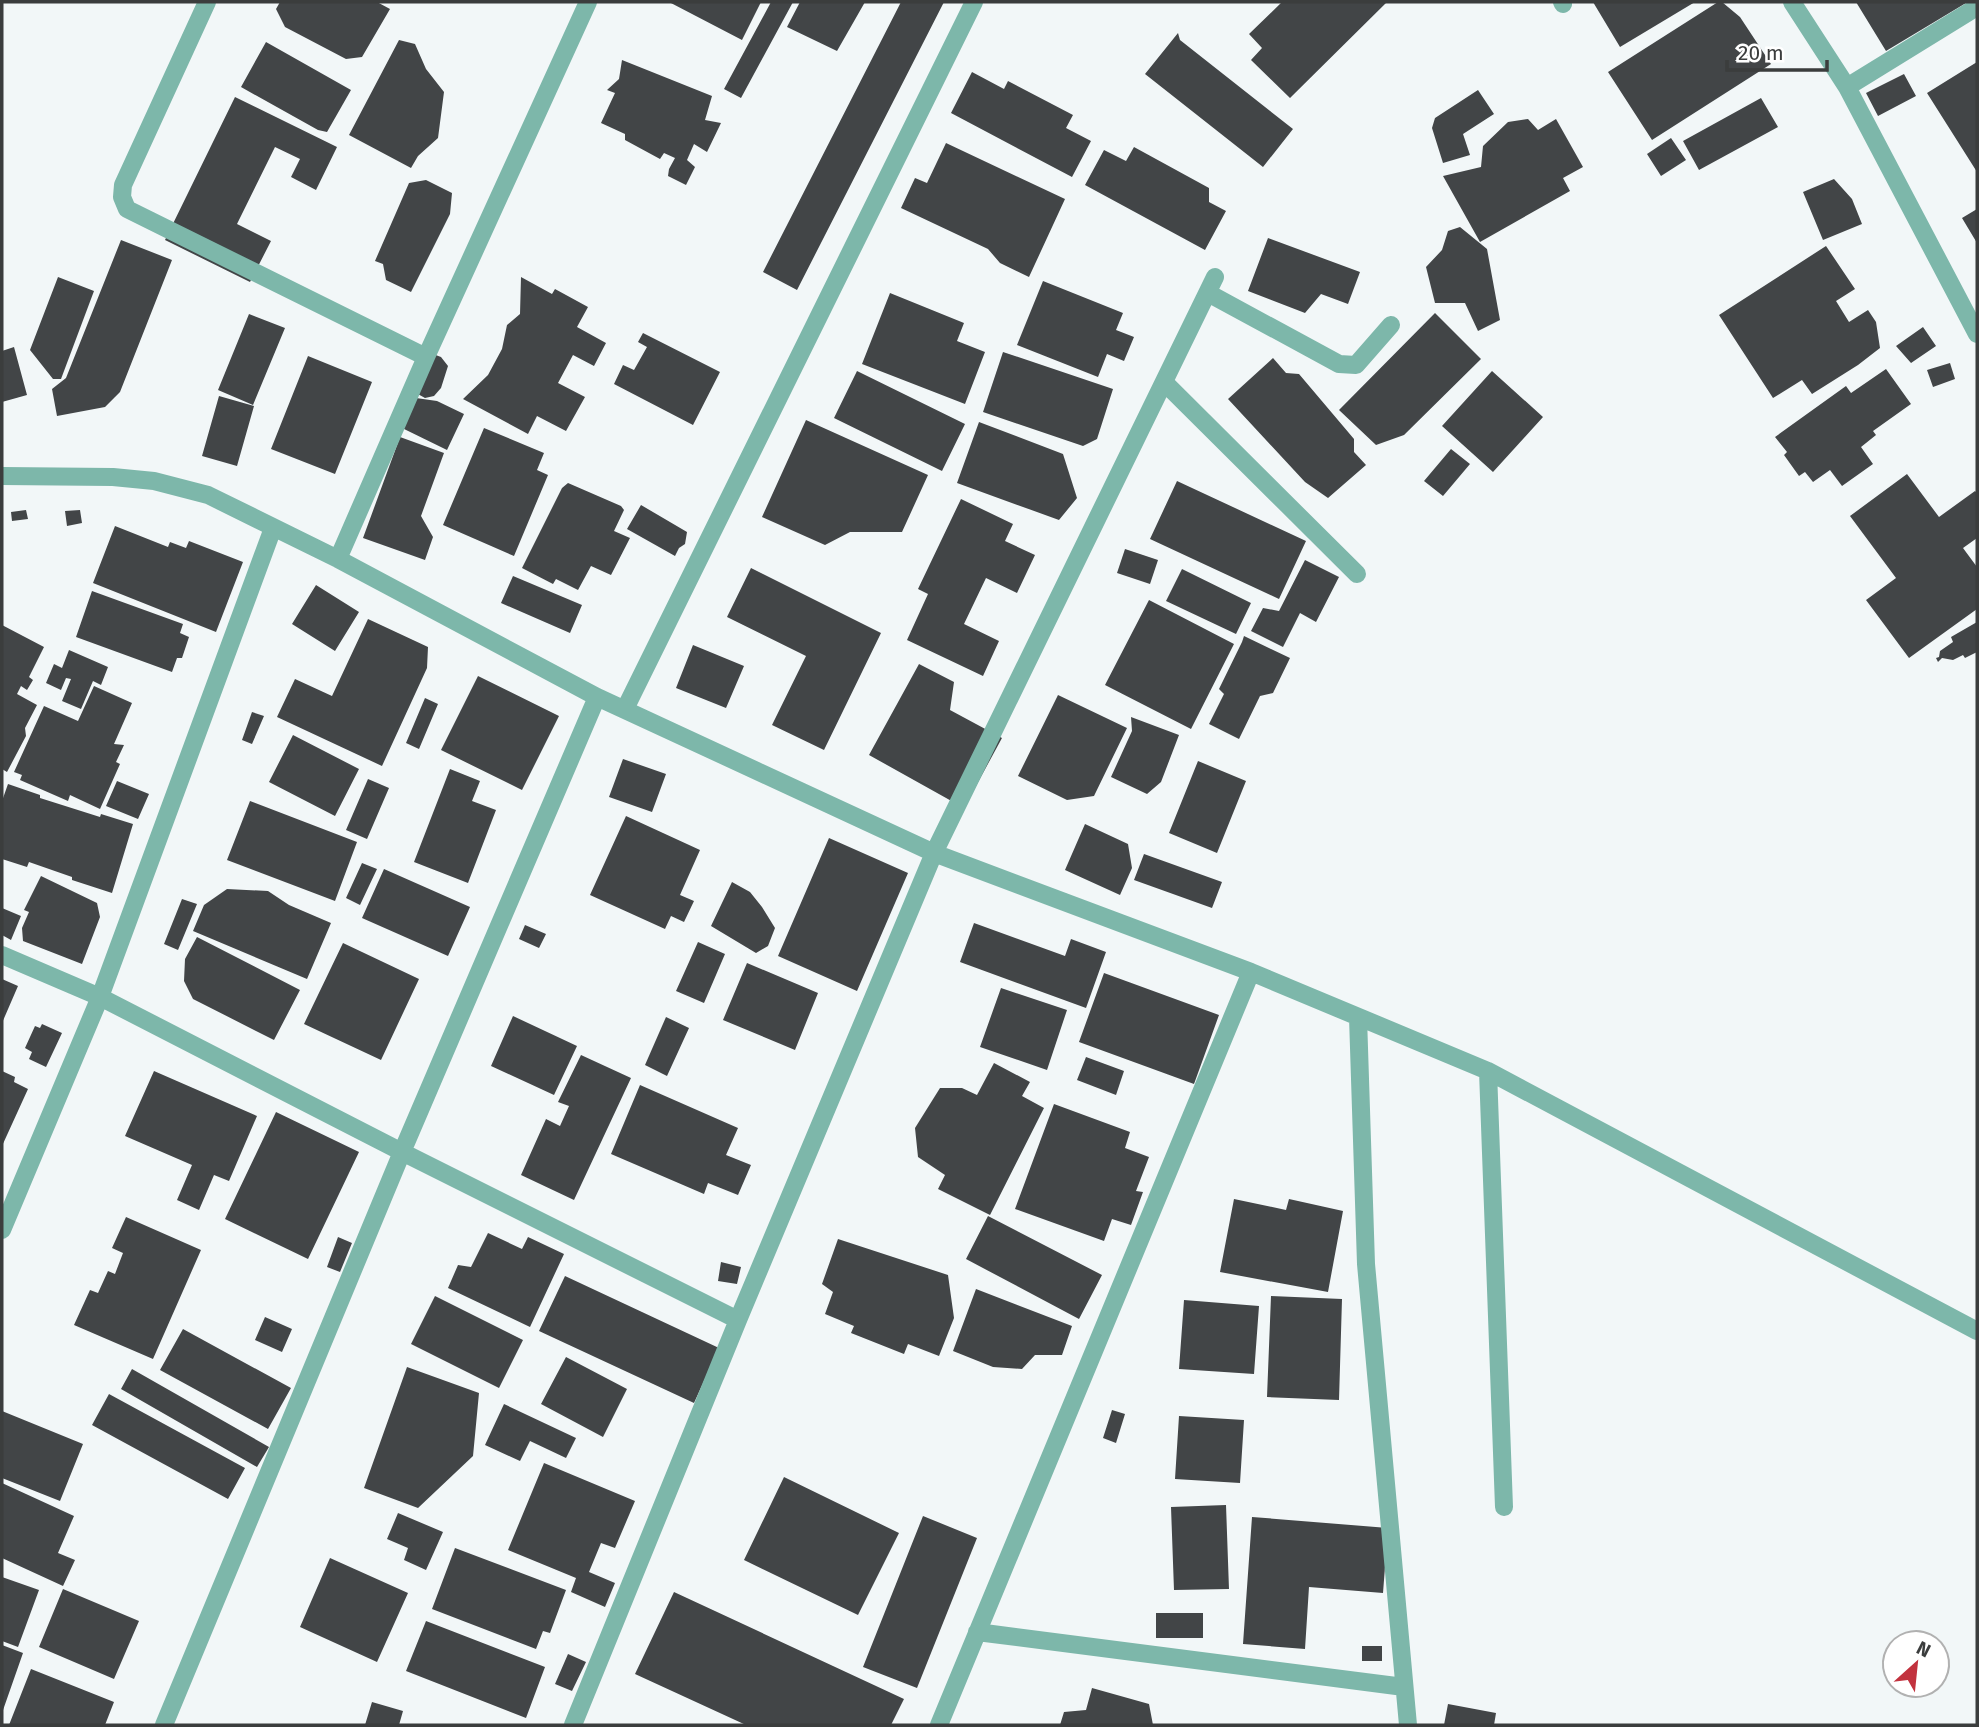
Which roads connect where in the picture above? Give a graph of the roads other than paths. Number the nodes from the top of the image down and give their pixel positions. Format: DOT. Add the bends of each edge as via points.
graph roads {
  1 [pos="207,2"];
  2 [pos="588,2"];
  3 [pos="974,2"];
  4 [pos="1792,2"];
  5 [pos="1977,7"];
  6 [pos="1847,87"];
  7 [pos="1391,325"];
  8 [pos="1977,334"];
  9 [pos="426,357"];
  10 [pos="1164,382"];
  11 [pos="2,476"];
  12 [pos="273,528"];
  13 [pos="338,559"];
  14 [pos="1357,574"];
  15 [pos="597,697"];
  16 [pos="625,709"];
  17 [pos="934,853"];
  18 [pos="2,955"];
  19 [pos="1251,972"];
  20 [pos="100,997"];
  21 [pos="1358,1017"];
  22 [pos="1488,1071"];
  23 [pos="402,1152"];
  24 [pos="2,1230"];
  25 [pos="738,1320"];
  26 [pos="1977,1331"];
  27 [pos="1504,1507"];
  28 [pos="977,1632"];
  29 [pos="1404,1687"];
  30 [pos="164,1725"];
  31 [pos="573,1725"];
  32 [pos="939,1725"];
  33 [pos="1408,1725"];
  1 -- 9 [label="street" via="122,185 127,209"];
  2 -- 9 [label="street"];
  3 -- 16 [label="street"];
  4 -- 6 [label="street"];
  5 -- 6 [label="street"];
  6 -- 8 [label="street"];
  7 -- 10 [label="street" via="1356,365 1339,364 1212,285"];
  9 -- 13 [label="street"];
  10 -- 14 [label="street"];
  10 -- 17 [label="street"];
  11 -- 12 [label="street" via="154,481 208,495"];
  12 -- 13 [label="street"];
  12 -- 20 [label="street"];
  13 -- 15 [label="street"];
  15 -- 16 [label="street"];
  15 -- 23 [label="street"];
  16 -- 17 [label="street"];
  17 -- 19 [label="street"];
  17 -- 25 [label="street"];
  18 -- 20 [label="street"];
  19 -- 21 [label="street"];
  19 -- 28 [label="street"];
  20 -- 23 [label="street"];
  20 -- 24 [label="street"];
  21 -- 22 [label="street"];
  21 -- 29 [label="street" via="1366,1264"];
  22 -- 26 [label="street"];
  22 -- 27 [label="street"];
  23 -- 25 [label="street"];
  23 -- 30 [label="street"];
  25 -- 31 [label="street"];
  28 -- 29 [label="street"];
  28 -- 32 [label="street"];
  29 -- 33 [label="street"];
}
